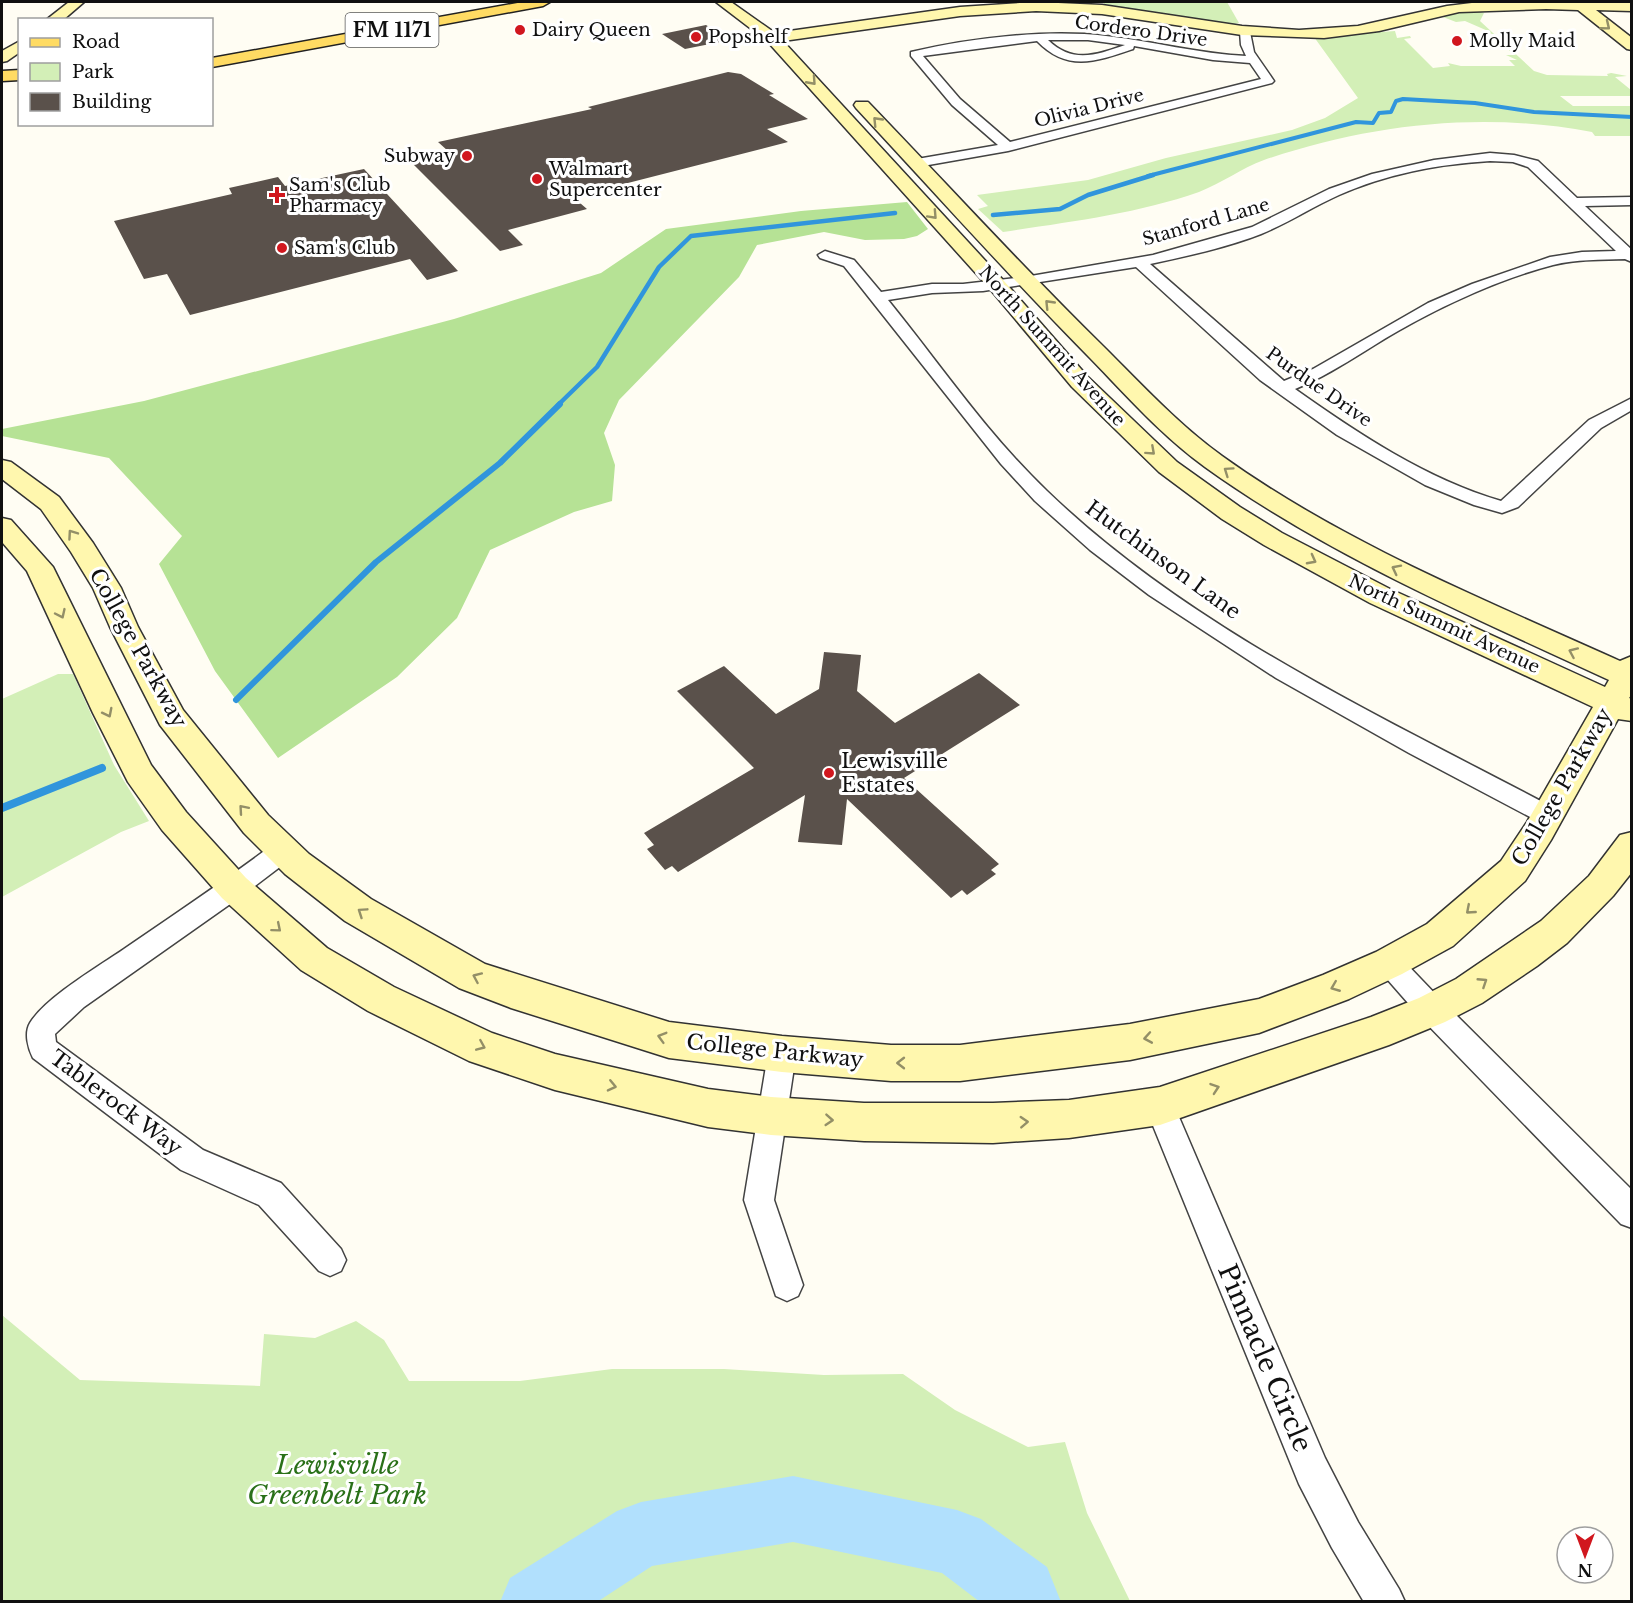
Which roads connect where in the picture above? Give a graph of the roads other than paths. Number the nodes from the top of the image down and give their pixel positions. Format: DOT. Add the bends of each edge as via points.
graph roads {
  1 [pos="77,2"];
  2 [pos="496,2"];
  3 [pos="543,2"];
  4 [pos="723,2"];
  5 [pos="1579,4"];
  6 [pos="1605,4"];
  7 [pos="1097,5"];
  8 [pos="1629,14"];
  9 [pos="56,18"];
  10 [pos="777,20"];
  11 [pos="1245,32"];
  12 [pos="795,35"];
  13 [pos="772,38"];
  14 [pos="1040,38"];
  15 [pos="1134,44"];
  16 [pos="18,46"];
  17 [pos="1632,46"];
  18 [pos="808,49"];
  19 [pos="251,51"];
  20 [pos="213,53"];
  21 [pos="2,58"];
  22 [pos="1255,60"];
  23 [pos="213,63"];
  24 [pos="18,75"];
  25 [pos="2,76"];
  26 [pos="18,85"];
  27 [pos="2,86"];
  28 [pos="848,91"];
  29 [pos="1008,147"];
  30 [pos="917,163"];
  31 [pos="895,174"];
  32 [pos="1632,201"];
  33 [pos="1574,202"];
  34 [pos="825,255"];
  35 [pos="1629,257"];
  36 [pos="1139,262"];
  37 [pos="1026,280"];
  38 [pos="997,285"];
  39 [pos="882,303"];
  40 [pos="1281,388"];
  41 [pos="1632,403"];
  42 [pos="2,467"];
  43 [pos="2,526"];
  44 [pos="131,640"];
  45 [pos="83,660"];
  46 [pos="1626,687"];
  47 [pos="1547,816"];
  48 [pos="1632,845"];
  49 [pos="284,850"];
  50 [pos="234,888"];
  51 [pos="1389,963"];
  52 [pos="1432,1010"];
  53 [pos="782,1054"];
  54 [pos="1160,1106"];
  55 [pos="771,1116"];
  56 [pos="1632,1214"];
  57 [pos="330,1260"];
  58 [pos="787,1285"];
  59 [pos="1386,1602"];
  1 -- 9 [label="street"];
  2 -- 19 [label="main road, FM 1171"];
  3 -- 19 [label="main road, FM 1171"];
  4 -- 13 [label="street, North Summit Avenue"];
  5 -- 6 [label="street"];
  5 -- 11 [label="street" via="1460,8 1332,33"];
  5 -- 17 [label="street, one-way"];
  6 -- 8 [label="street"];
  7 -- 11 [label="street"];
  7 -- 12 [label="street" via="975,10"];
  10 -- 12 [label="street"];
  11 -- 22 [label="street"];
  12 -- 13 [label="street"];
  12 -- 18 [label="street"];
  13 -- 31 [label="street, North Summit Avenue, one-way"];
  14 -- 15 [label="street, Cordero Drive" via="1091,37"];
  14 -- 15 [label="street" via="1059,55 1069,58"];
  14 -- 29 [label="street, Cordero Drive" via="915,54 956,102"];
  15 -- 22 [label="street, Cordero Drive" via="1201,56"];
  16 -- 21 [label="street"];
  19 -- 20 [label="main road, FM 1171"];
  19 -- 23 [label="main road, FM 1171"];
  22 -- 29 [label="street, Olivia Drive" via="1268,81"];
  24 -- 25 [label="main road"];
  26 -- 27 [label="main road"];
  30 -- 28 [label="street, North Summit Avenue, one-way"];
  29 -- 30 [label="street, Olivia Drive"];
  30 -- 31 [label="street"];
  30 -- 37 [label="street, North Summit Avenue"];
  31 -- 38 [label="street, North Summit Avenue, one-way"];
  32 -- 33 [label="street"];
  33 -- 35 [label="street"];
  33 -- 36 [label="street, Stanford Lane" via="1523,159 1458,160 1393,172 1335,192 1284,220 1243,236"];
  34 -- 39 [label="street, Hutchinson Lane" via="849,263"];
  35 -- 40 [label="street" via="1582,256 1550,261 1477,287 1392,328 1318,373"];
  36 -- 37 [label="street, Stanford Lane"];
  36 -- 40 [label="street, Purdue Drive"];
  37 -- 38 [label="street, Stanford Lane"];
  46 -- 37 [label="street, North Summit Avenue, one-way" via="1317,528 1249,485 1167,423"];
  38 -- 39 [label="street, Stanford Lane" via="974,292"];
  38 -- 46 [label="street, North Summit Avenue, one-way" via="1080,382 1131,433 1168,467 1231,513 1380,596"];
  39 -- 47 [label="street, Hutchinson Lane" via="978,427 1082,534 1175,603 1246,648"];
  40 -- 41 [label="street, Purdue Drive" via="1343,431 1432,481 1502,507 1511,503 1595,424"];
  44 -- 42 [label="street, College Parkway, one-way" via="107,588 50,503"];
  43 -- 45 [label="street, one-way" via="39,567"];
  44 -- 45 [label="street"];
  49 -- 44 [label="street, College Parkway, one-way" via="256,824 171,717"];
  45 -- 50 [label="street, one-way" via="139,773 174,821"];
  46 -- 47 [label="street, College Parkway"];
  47 -- 51 [label="street, College Parkway, one-way" via="1513,871 1480,902 1440,935"];
  52 -- 48 [label="street, one-way" via="1469,991 1554,932 1601,886"];
  49 -- 50 [label="street, Tablerock Way"];
  53 -- 49 [label="street, College Parkway, one-way" via="669,1040 482,980 412,944 358,910"];
  50 -- 55 [label="street, one-way" via="314,959 381,999 483,1048 555,1072 708,1108"];
  50 -- 57 [label="street, Tablerock Way" via="74,998 41,1030 43,1049 192,1160 270,1194"];
  51 -- 52 [label="street"];
  51 -- 53 [label="street, College Parkway, one-way" via="1259,1016 1130,1042 960,1063 891,1063"];
  54 -- 52 [label="street, one-way"];
  52 -- 56 [label="street"];
  53 -- 55 [label="street"];
  55 -- 54 [label="street, one-way" via="864,1122 993,1123 1069,1119"];
  54 -- 59 [label="street, Pinnacle Circle" via="1312,1471"];
  55 -- 58 [label="street" via="759,1200"];
}
